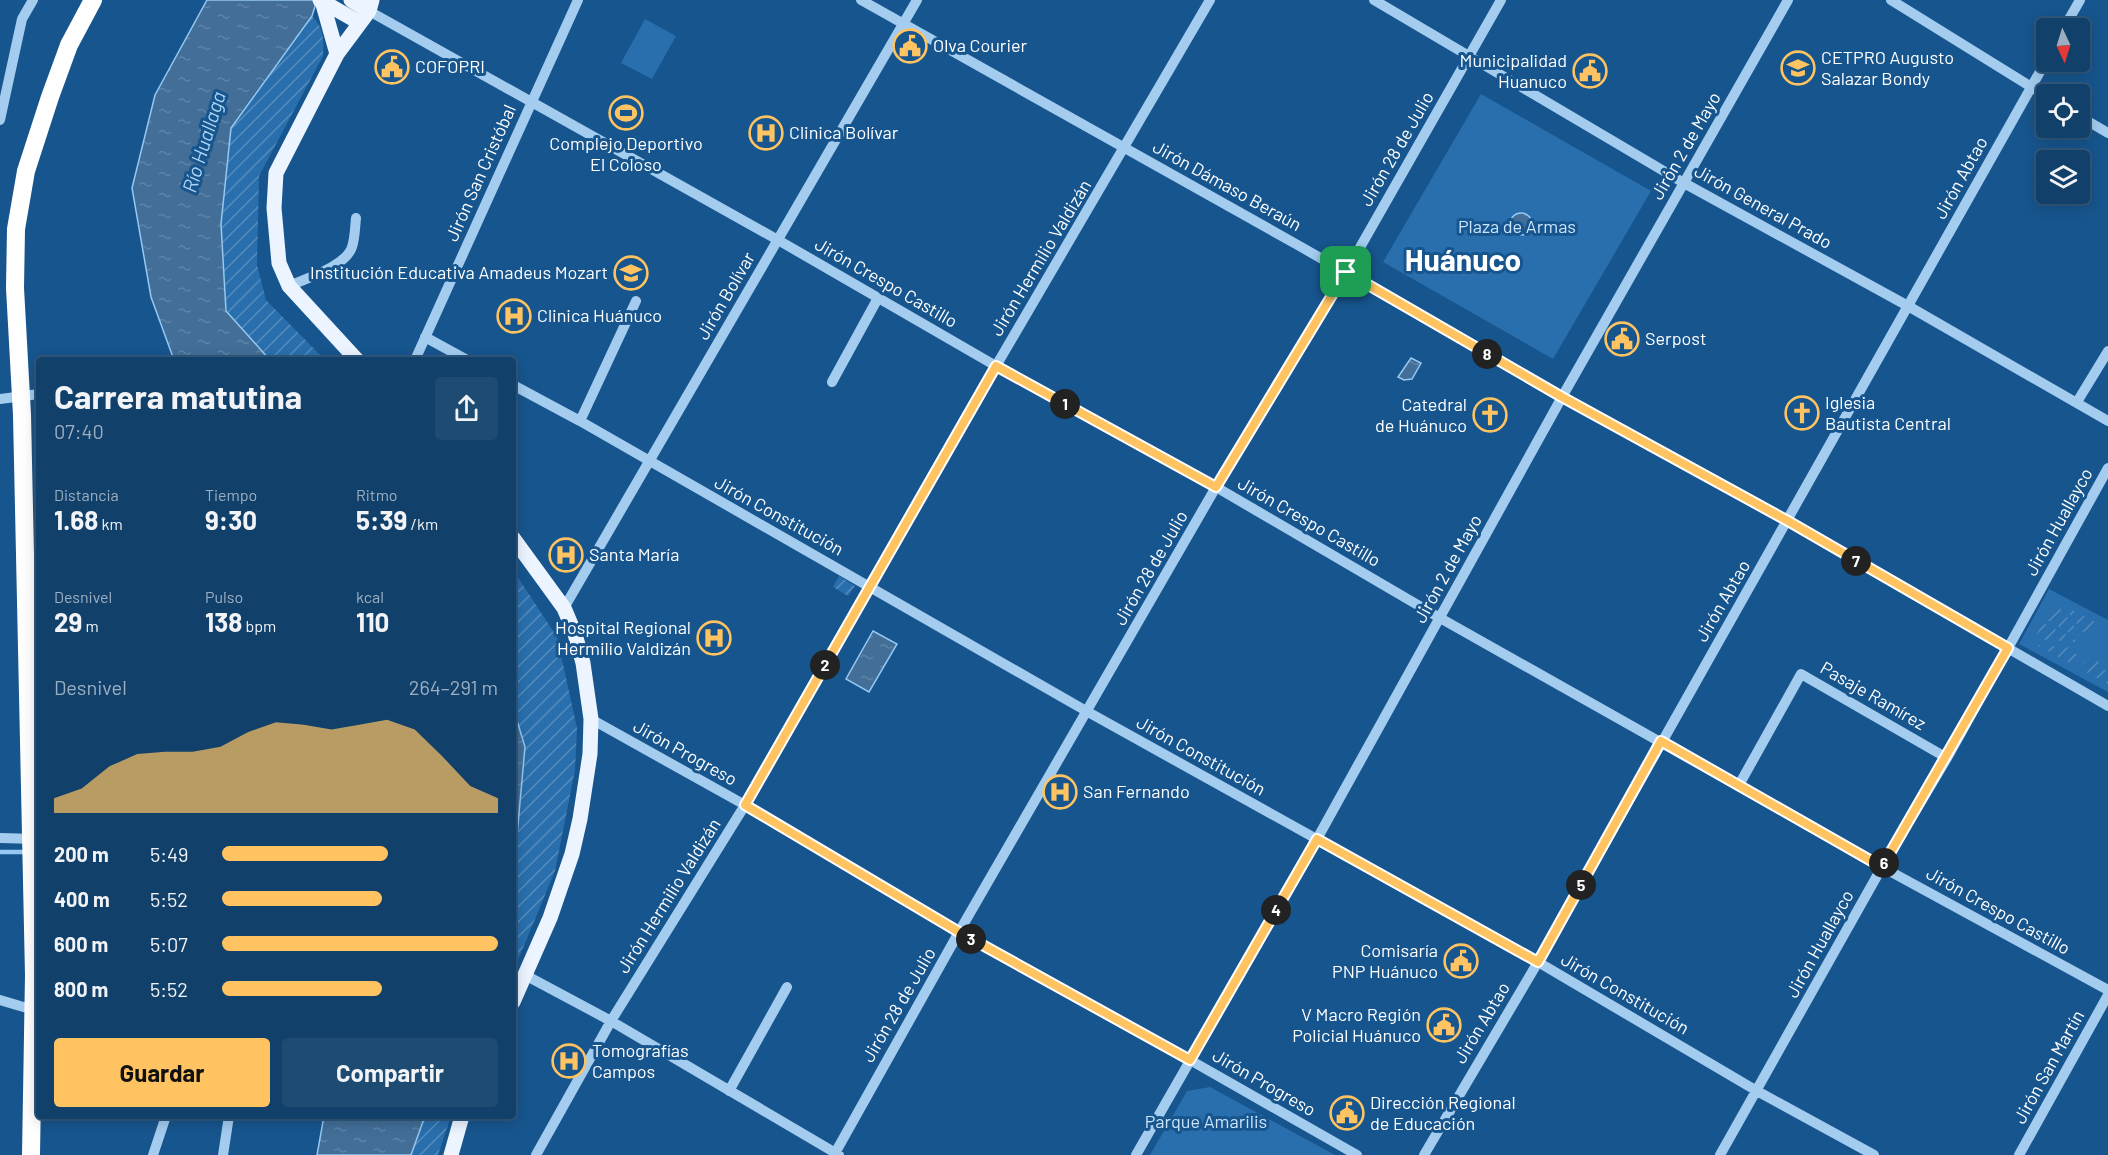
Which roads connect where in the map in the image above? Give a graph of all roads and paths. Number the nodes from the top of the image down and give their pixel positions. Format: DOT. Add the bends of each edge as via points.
graph roads {
  1 [pos="33,0"];
  2 [pos="93,0"];
  3 [pos="104,0"];
  4 [pos="351,0"];
  5 [pos="578,0"];
  6 [pos="861,0"];
  7 [pos="917,0"];
  8 [pos="1210,0"];
  9 [pos="1374,0"];
  10 [pos="1502,0"];
  11 [pos="1788,0"];
  12 [pos="1891,0"];
  13 [pos="2080,0"];
  14 [pos="321,1"];
  15 [pos="367,12"];
  16 [pos="2070,18"];
  17 [pos="903,24"];
  18 [pos="78,27"];
  19 [pos="337,54"];
  20 [pos="1470,55"];
  21 [pos="2040,72"];
  22 [pos="2031,87"];
  23 [pos="2036,90"];
  24 [pos="531,103"];
  25 [pos="0,120"];
  26 [pos="2090,122"];
  27 [pos="2108,133"];
  28 [pos="1125,148"];
  29 [pos="1684,183"];
  30 [pos="357,218"];
  31 [pos="778,240"];
  32 [pos="1346,272"];
  33 [pos="289,286"];
  34 [pos="878,298"];
  35 [pos="636,301"];
  36 [pos="1908,306"];
  37 [pos="425,338"];
  38 [pos="2108,351"];
  39 [pos="354,357"];
  40 [pos="416,357"];
  41 [pos="461,357"];
  42 [pos="996,366"];
  43 [pos="832,382"];
  44 [pos="516,387"];
  45 [pos="30,396"];
  46 [pos="1562,397"];
  47 [pos="0,399"];
  48 [pos="2077,402"];
  49 [pos="580,421"];
  50 [pos="2108,421"];
  51 [pos="649,461"];
  52 [pos="2108,468"];
  53 [pos="1216,487"];
  54 [pos="1788,521"];
  55 [pos="516,542"];
  56 [pos="870,586"];
  57 [pos="564,608"];
  58 [pos="1440,618"];
  59 [pos="2008,648"];
  60 [pos="33,684"];
  61 [pos="2108,706"];
  62 [pos="1088,712"];
  63 [pos="591,719"];
  64 [pos="1661,741"];
  65 [pos="1947,758"];
  66 [pos="1738,785"];
  67 [pos="745,805"];
  68 [pos="0,838"];
  69 [pos="1317,839"];
  70 [pos="33,840"];
  71 [pos="1882,867"];
  72 [pos="959,932"];
  73 [pos="1538,962"];
  74 [pos="525,975"];
  75 [pos="787,987"];
  76 [pos="36,988"];
  77 [pos="2108,990"];
  78 [pos="516,995"];
  79 [pos="2108,995"];
  80 [pos="0,1000"];
  81 [pos="36,1011"];
  82 [pos="611,1021"];
  83 [pos="36,1035"];
  84 [pos="1190,1060"];
  85 [pos="729,1090"];
  86 [pos="1757,1091"];
  87 [pos="165,1119"];
  88 [pos="229,1119"];
  89 [pos="461,1119"];
  90 [pos="836,1154"];
  91 [pos="31,1155"];
  92 [pos="153,1155"];
  93 [pos="223,1155"];
  94 [pos="451,1155"];
  95 [pos="536,1155"];
  96 [pos="1136,1155"];
  97 [pos="1357,1155"];
  98 [pos="1424,1155"];
  99 [pos="1720,1155"];
  100 [pos="1874,1155"];
  101 [pos="2019,1155"];
  1 -- 25 [label="street" via="20,26"];
  2 -- 18 [label="highway"];
  3 -- 18 [label="highway"];
  4 -- 15 [label="main road"];
  5 -- 24 [label="street, Jirón San Cristóbal"];
  6 -- 17 [label="street, Jirón Dámaso Beraún"];
  7 -- 17 [label="street, Jirón Bolívar"];
  8 -- 28 [label="street, Jirón Hermilio Valdizán"];
  9 -- 20 [label="street, Jirón General Prado"];
  10 -- 20 [label="street, Jirón 28 de Julio"];
  11 -- 29 [label="street, Jirón 2 de Mayo"];
  12 -- 22 [label="street"];
  13 -- 16 [label="street"];
  14 -- 15 [label="main road"];
  14 -- 19 [label="main road"];
  15 -- 19 [label="main road"];
  15 -- 24 [label="street, Jirón Crespo Castillo"];
  17 -- 28 [label="street, Jirón Dámaso Beraún"];
  17 -- 31 [label="street, Jirón Bolívar"];
  18 -- 45 [label="highway" via="26,171 16,229 15,288"];
  19 -- 33 [label="main road" via="276,173 274,208 279,263"];
  20 -- 29 [label="street, Jirón General Prado"];
  20 -- 32 [label="street, Jirón 28 de Julio"];
  21 -- 22 [label="street, Jirón Abtao"];
  22 -- 23 [label="street"];
  22 -- 36 [label="street, Jirón Abtao"];
  24 -- 31 [label="street, Jirón Crespo Castillo"];
  24 -- 37 [label="street, Jirón San Cristóbal"];
  26 -- 27 [label="street"];
  28 -- 32 [label="street, Jirón Dámaso Beraún"];
  28 -- 42 [label="street, Jirón Hermilio Valdizán"];
  29 -- 36 [label="street, Jirón General Prado"];
  29 -- 46 [label="street, Jirón 2 de Mayo"];
  30 -- 33 [label="street" via="348,255"];
  31 -- 34 [label="street, Jirón Crespo Castillo"];
  31 -- 51 [label="street, Jirón Bolívar"];
  32 -- 46 [label="street, Jirón Dámaso Beraún"];
  32 -- 53 [label="street, Jirón 28 de Julio"];
  33 -- 39 [label="main road"];
  34 -- 42 [label="street, Jirón Crespo Castillo"];
  34 -- 43 [label="street"];
  35 -- 49 [label="street"];
  36 -- 48 [label="street, Jirón General Prado"];
  36 -- 54 [label="street, Jirón Abtao"];
  37 -- 40 [label="street, Jirón San Cristóbal"];
  37 -- 41 [label="street"];
  38 -- 48 [label="street"];
  42 -- 53 [label="street, Jirón Crespo Castillo"];
  42 -- 56 [label="street, Jirón Hermilio Valdizán"];
  44 -- 49 [label="street, Jirón Constitución"];
  45 -- 47 [label="street"];
  45 -- 60 [label="highway"];
  46 -- 54 [label="street, Jirón Dámaso Beraún"];
  46 -- 58 [label="street, Jirón 2 de Mayo"];
  48 -- 50 [label="street, Jirón General Prado"];
  49 -- 51 [label="street, Jirón Constitución"];
  51 -- 56 [label="street, Jirón Constitución"];
  51 -- 57 [label="street, Jirón Bolívar"];
  52 -- 59 [label="street, Jirón Huallayco"];
  53 -- 58 [label="street, Jirón Crespo Castillo"];
  53 -- 62 [label="street, Jirón 28 de Julio"];
  54 -- 59 [label="street, Jirón Dámaso Beraún"];
  54 -- 64 [label="street, Jirón Abtao"];
  55 -- 57 [label="main road"];
  56 -- 62 [label="street, Jirón Constitución"];
  56 -- 67 [label="street, Jirón Hermilio Valdizán"];
  57 -- 63 [label="main road" via="583,663"];
  58 -- 64 [label="street, Jirón Crespo Castillo"];
  58 -- 69 [label="street, Jirón 2 de Mayo"];
  59 -- 61 [label="street, Jirón Dámaso Beraún"];
  59 -- 65 [label="street, Jirón Huallayco"];
  60 -- 70 [label="highway"];
  62 -- 69 [label="street, Jirón Constitución"];
  62 -- 72 [label="street, Jirón 28 de Julio"];
  63 -- 67 [label="street, Jirón Progreso"];
  63 -- 74 [label="main road" via="590,754 572,854"];
  64 -- 66 [label="street, Jirón Crespo Castillo"];
  64 -- 73 [label="street, Jirón Abtao"];
  65 -- 66 [label="street, Pasaje Ramírez" via="1801,674"];
  65 -- 71 [label="street, Jirón Huallayco"];
  66 -- 71 [label="street, Jirón Crespo Castillo"];
  67 -- 72 [label="street, Jirón Progreso"];
  67 -- 82 [label="street, Jirón Hermilio Valdizán"];
  68 -- 70 [label="street"];
  69 -- 73 [label="street, Jirón Constitución"];
  69 -- 84 [label="street, Jirón 2 de Mayo"];
  70 -- 76 [label="highway"];
  71 -- 77 [label="street, Jirón Crespo Castillo"];
  71 -- 86 [label="street, Jirón Huallayco"];
  72 -- 84 [label="street, Jirón Progreso"];
  72 -- 90 [label="street, Jirón 28 de Julio"];
  73 -- 86 [label="street, Jirón Constitución"];
  73 -- 98 [label="street, Jirón Abtao"];
  74 -- 78 [label="main road"];
  74 -- 82 [label="street"];
  75 -- 85 [label="street"];
  79 -- 101 [label="street, Jirón San Martín"];
  80 -- 81 [label="street"];
  82 -- 85 [label="street"];
  82 -- 95 [label="street, Jirón Hermilio Valdizán"];
  83 -- 91 [label="highway"];
  84 -- 96 [label="street, Jirón 2 de Mayo"];
  84 -- 97 [label="street, Jirón Progreso"];
  85 -- 90 [label="street"];
  86 -- 99 [label="street, Jirón Huallayco"];
  86 -- 100 [label="street, Jirón Constitución"];
  87 -- 92 [label="street"];
  88 -- 93 [label="street"];
  89 -- 94 [label="main road"];
}
